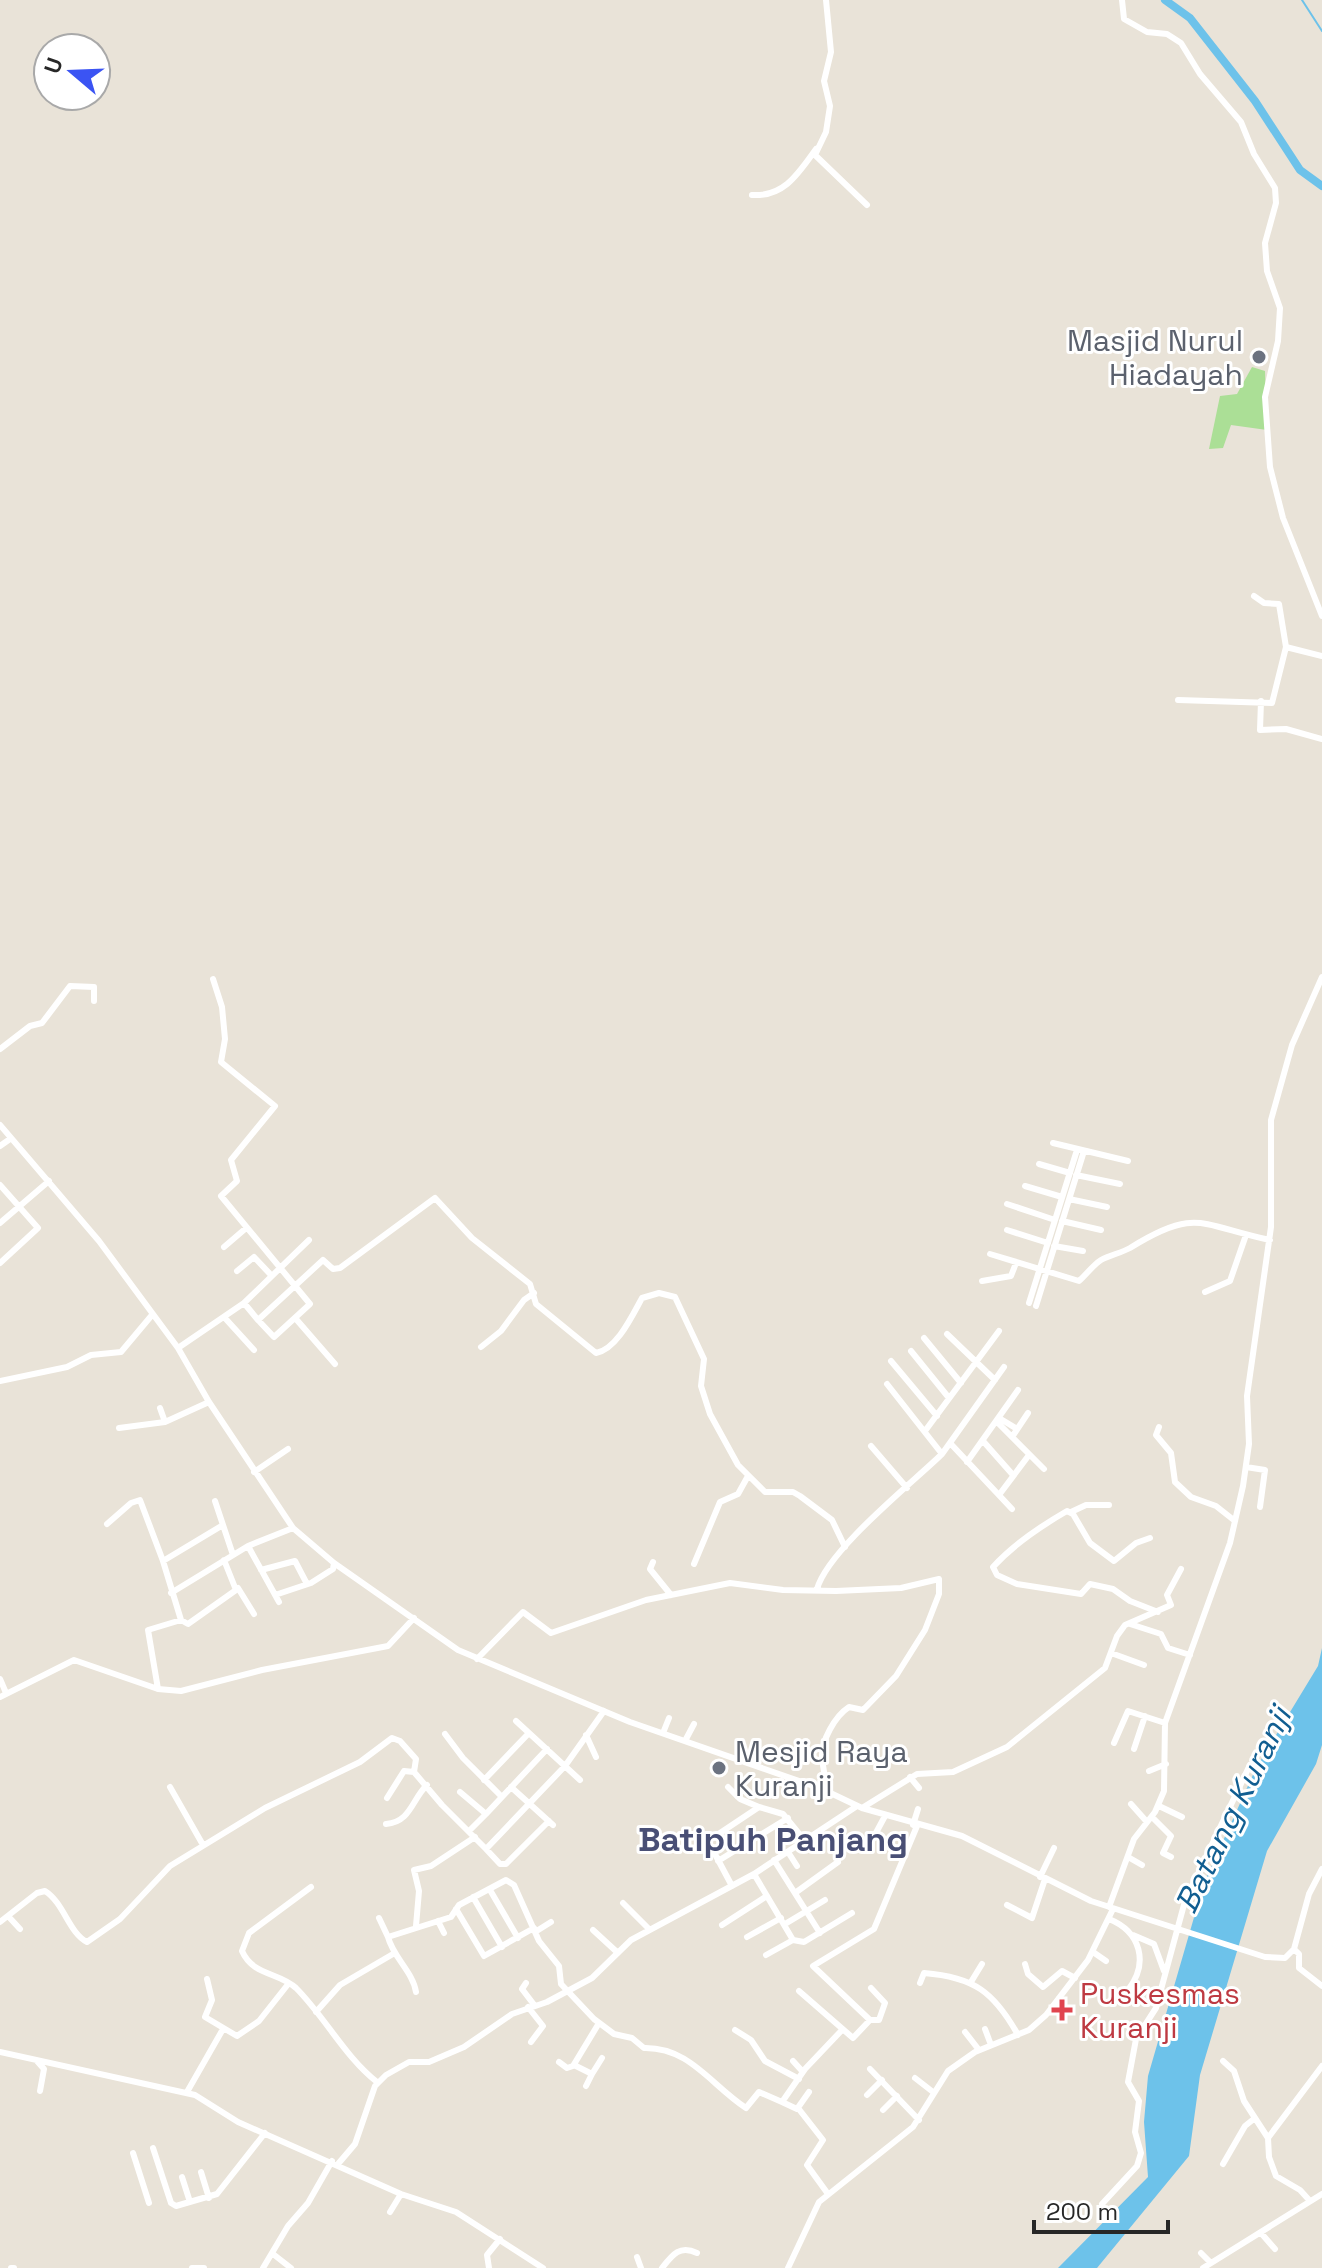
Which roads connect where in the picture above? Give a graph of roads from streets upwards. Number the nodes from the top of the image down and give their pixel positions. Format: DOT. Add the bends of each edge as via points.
graph roads {
  1 [pos="826,0"];
  2 [pos="1122,0"];
  3 [pos="818,145"];
  4 [pos="752,195"];
  5 [pos="867,205"];
  6 [pos="1254,596"];
  7 [pos="1319,600"];
  8 [pos="1322,616"];
  9 [pos="1286,647"];
  10 [pos="1322,656"];
  11 [pos="1178,700"];
  12 [pos="1261,701"];
  13 [pos="1322,739"];
  14 [pos="1322,977"];
  15 [pos="213,979"];
  16 [pos="94,1001"];
  17 [pos="0,1049"];
  18 [pos="0,1125"];
  19 [pos="10,1139"];
  20 [pos="1053,1143"];
  21 [pos="0,1146"];
  22 [pos="1080,1151"];
  23 [pos="1128,1161"];
  24 [pos="1039,1164"];
  25 [pos="1073,1174"];
  26 [pos="49,1181"];
  27 [pos="1120,1184"];
  28 [pos="0,1185"];
  29 [pos="1025,1186"];
  30 [pos="1066,1198"];
  31 [pos="1007,1204"];
  32 [pos="21,1206"];
  33 [pos="1107,1207"];
  34 [pos="1059,1220"];
  35 [pos="0,1223"];
  36 [pos="245,1229"];
  37 [pos="1007,1230"];
  38 [pos="1101,1230"];
  39 [pos="1246,1235"];
  40 [pos="309,1240"];
  41 [pos="1270,1240"];
  42 [pos="1051,1245"];
  43 [pos="224,1247"];
  44 [pos="262,1247"];
  45 [pos="1083,1251"];
  46 [pos="990,1254"];
  47 [pos="254,1257"];
  48 [pos="0,1263"];
  49 [pos="1016,1263"];
  50 [pos="280,1267"];
  51 [pos="237,1271"];
  52 [pos="1043,1272"];
  53 [pos="271,1275"];
  54 [pos="982,1281"];
  55 [pos="295,1286"];
  56 [pos="1205,1292"];
  57 [pos="534,1293"];
  58 [pos="244,1303"];
  59 [pos="1033,1305"];
  60 [pos="152,1315"];
  61 [pos="224,1317"];
  62 [pos="296,1319"];
  63 [pos="258,1320"];
  64 [pos="999,1331"];
  65 [pos="947,1334"];
  66 [pos="924,1338"];
  67 [pos="481,1347"];
  68 [pos="178,1348"];
  69 [pos="254,1350"];
  70 [pos="911,1351"];
  71 [pos="891,1361"];
  72 [pos="335,1364"];
  73 [pos="975,1364"];
  74 [pos="1004,1367"];
  75 [pos="995,1380"];
  76 [pos="0,1381"];
  77 [pos="961,1383"];
  78 [pos="887,1384"];
  79 [pos="1018,1390"];
  80 [pos="949,1398"];
  81 [pos="209,1402"];
  82 [pos="160,1408"];
  83 [pos="1028,1413"];
  84 [pos="937,1416"];
  85 [pos="998,1420"];
  86 [pos="165,1422"];
  87 [pos="1159,1427"];
  88 [pos="119,1428"];
  89 [pos="1017,1429"];
  90 [pos="925,1431"];
  91 [pos="1012,1437"];
  92 [pos="983,1441"];
  93 [pos="950,1443"];
  94 [pos="871,1446"];
  95 [pos="288,1449"];
  96 [pos="942,1454"];
  97 [pos="1029,1455"];
  98 [pos="967,1462"];
  99 [pos="1250,1467"];
  100 [pos="1044,1469"];
  101 [pos="254,1472"];
  102 [pos="1013,1475"];
  103 [pos="748,1476"];
  104 [pos="907,1488"];
  105 [pos="999,1495"];
  106 [pos="215,1501"];
  107 [pos="1109,1505"];
  108 [pos="1260,1507"];
  109 [pos="1012,1509"];
  110 [pos="1071,1512"];
  111 [pos="1235,1521"];
  112 [pos="107,1524"];
  113 [pos="223,1525"];
  114 [pos="293,1528"];
  115 [pos="1150,1538"];
  116 [pos="248,1546"];
  117 [pos="845,1547"];
  118 [pos="233,1555"];
  119 [pos="224,1560"];
  120 [pos="163,1561"];
  121 [pos="653,1562"];
  122 [pos="334,1563"];
  123 [pos="694,1564"];
  124 [pos="1181,1569"];
  125 [pos="261,1570"];
  126 [pos="307,1584"];
  127 [pos="238,1588"];
  128 [pos="817,1589"];
  129 [pos="171,1593"];
  130 [pos="275,1595"];
  131 [pos="671,1595"];
  132 [pos="279,1602"];
  133 [pos="1158,1612"];
  134 [pos="254,1614"];
  135 [pos="414,1618"];
  136 [pos="181,1620"];
  137 [pos="1127,1623"];
  138 [pos="1107,1635"];
  139 [pos="1115,1642"];
  140 [pos="1111,1653"];
  141 [pos="1190,1655"];
  142 [pos="477,1659"];
  143 [pos="1144,1665"];
  144 [pos="0,1679"];
  145 [pos="158,1689"];
  146 [pos="3,1695"];
  147 [pos="604,1711"];
  148 [pos="1145,1716"];
  149 [pos="669,1718"];
  150 [pos="516,1721"];
  151 [pos="1165,1723"];
  152 [pos="694,1724"];
  153 [pos="529,1733"];
  154 [pos="663,1733"];
  155 [pos="445,1734"];
  156 [pos="586,1735"];
  157 [pos="686,1739"];
  158 [pos="1114,1743"];
  159 [pos="547,1749"];
  160 [pos="1134,1749"];
  161 [pos="596,1757"];
  162 [pos="1166,1764"];
  163 [pos="565,1766"];
  164 [pos="1248,1769"];
  165 [pos="1149,1771"];
  166 [pos="414,1772"];
  167 [pos="910,1777"];
  168 [pos="484,1780"];
  169 [pos="580,1780"];
  170 [pos="427,1785"];
  171 [pos="170,1787"];
  172 [pos="511,1787"];
  173 [pos="728,1787"];
  174 [pos="919,1788"];
  175 [pos="822,1789"];
  176 [pos="460,1792"];
  177 [pos="502,1797"];
  178 [pos="387,1798"];
  179 [pos="531,1803"];
  180 [pos="1131,1804"];
  181 [pos="1159,1806"];
  182 [pos="759,1807"];
  183 [pos="859,1807"];
  184 [pos="918,1809"];
  185 [pos="486,1814"];
  186 [pos="885,1816"];
  187 [pos="1182,1817"];
  188 [pos="788,1818"];
  189 [pos="1150,1819"];
  190 [pos="386,1824"];
  191 [pos="915,1826"];
  192 [pos="470,1830"];
  193 [pos="475,1837"];
  194 [pos="805,1841"];
  195 [pos="871,1842"];
  196 [pos="203,1845"];
  197 [pos="1054,1848"];
  198 [pos="486,1849"];
  199 [pos="788,1852"];
  200 [pos="1128,1857"];
  201 [pos="1171,1857"];
  202 [pos="774,1860"];
  203 [pos="718,1861"];
  204 [pos="838,1862"];
  205 [pos="1142,1865"];
  206 [pos="797,1866"];
  207 [pos="1322,1869"];
  208 [pos="754,1874"];
  209 [pos="1042,1878"];
  210 [pos="732,1886"];
  211 [pos="311,1887"];
  212 [pos="490,1890"];
  213 [pos="795,1893"];
  214 [pos="767,1896"];
  215 [pos="473,1897"];
  216 [pos="825,1900"];
  217 [pos="623,1903"];
  218 [pos="1007,1905"];
  219 [pos="1111,1908"];
  220 [pos="456,1909"];
  221 [pos="807,1911"];
  222 [pos="852,1913"];
  223 [pos="3,1917"];
  224 [pos="379,1918"];
  225 [pos="1109,1919"];
  226 [pos="438,1921"];
  227 [pos="783,1921"];
  228 [pos="551,1922"];
  229 [pos="722,1925"];
  230 [pos="416,1926"];
  231 [pos="20,1929"];
  232 [pos="649,1929"];
  233 [pos="534,1930"];
  234 [pos="593,1930"];
  235 [pos="444,1933"];
  236 [pos="820,1933"];
  237 [pos="1133,1935"];
  238 [pos="388,1937"];
  239 [pos="747,1937"];
  240 [pos="518,1938"];
  241 [pos="793,1940"];
  242 [pos="502,1947"];
  243 [pos="1294,1949"];
  244 [pos="1093,1952"];
  245 [pos="618,1953"];
  246 [pos="393,1954"];
  247 [pos="766,1955"];
  248 [pos="1106,1961"];
  249 [pos="982,1964"];
  250 [pos="1025,1964"];
  251 [pos="1164,1975"];
  252 [pos="1075,1978"];
  253 [pos="207,1979"];
  254 [pos="971,1982"];
  255 [pos="289,1983"];
  256 [pos="526,1983"];
  257 [pos="920,1983"];
  258 [pos="1322,1986"];
  259 [pos="871,1988"];
  260 [pos="1128,1990"];
  261 [pos="567,1991"];
  262 [pos="799,1991"];
  263 [pos="416,1992"];
  264 [pos="532,2006"];
  265 [pos="316,2012"];
  266 [pos="870,2020"];
  267 [pos="599,2023"];
  268 [pos="223,2029"];
  269 [pos="985,2029"];
  270 [pos="735,2030"];
  271 [pos="842,2030"];
  272 [pos="965,2032"];
  273 [pos="1018,2035"];
  274 [pos="531,2042"];
  275 [pos="991,2045"];
  276 [pos="979,2050"];
  277 [pos="0,2052"];
  278 [pos="602,2058"];
  279 [pos="37,2061"];
  280 [pos="793,2061"];
  281 [pos="1223,2061"];
  282 [pos="559,2062"];
  283 [pos="574,2065"];
  284 [pos="1322,2066"];
  285 [pos="870,2069"];
  286 [pos="592,2074"];
  287 [pos="801,2076"];
  288 [pos="915,2078"];
  289 [pos="882,2080"];
  290 [pos="377,2082"];
  291 [pos="586,2086"];
  292 [pos="40,2091"];
  293 [pos="187,2092"];
  294 [pos="809,2092"];
  295 [pos="933,2092"];
  296 [pos="867,2095"];
  297 [pos="897,2096"];
  298 [pos="782,2102"];
  299 [pos="798,2108"];
  300 [pos="883,2110"];
  301 [pos="1255,2118"];
  302 [pos="919,2120"];
  303 [pos="265,2133"];
  304 [pos="1268,2138"];
  305 [pos="153,2148"];
  306 [pos="133,2153"];
  307 [pos="335,2163"];
  308 [pos="1223,2164"];
  309 [pos="201,2172"];
  310 [pos="182,2177"];
  311 [pos="163,2179"];
  312 [pos="143,2184"];
  313 [pos="401,2194"];
  314 [pos="828,2194"];
  315 [pos="1322,2194"];
  316 [pos="209,2198"];
  317 [pos="1310,2201"];
  318 [pos="190,2202"];
  319 [pos="149,2203"];
  320 [pos="1102,2204"];
  321 [pos="390,2212"];
  322 [pos="1261,2233"];
  323 [pos="500,2239"];
  324 [pos="1275,2249"];
  325 [pos="697,2253"];
  326 [pos="1201,2253"];
  327 [pos="273,2254"];
  328 [pos="637,2257"];
  329 [pos="1211,2263"];
  330 [pos="490,2267"];
  331 [pos="192,2268"];
  332 [pos="204,2268"];
  333 [pos="263,2268"];
  334 [pos="291,2268"];
  335 [pos="543,2268"];
  336 [pos="641,2268"];
  337 [pos="662,2268"];
  338 [pos="788,2268"];
  339 [pos="1203,2268"];
  1 -- 3 [label="street" via="831,52 824,81 830,106"];
  2 -- 7 [label="street" via="1124,19 1181,43 1241,122 1275,188 1265,243 1267,271 1280,308 1265,397 1270,467 1283,518"];
  3 -- 4 [label="street" via="777,192"];
  3 -- 5 [label="street" via="819,162"];
  6 -- 9 [label="street" via="1279,604"];
  7 -- 8 [label="street"];
  9 -- 10 [label="street"];
  9 -- 12 [label="street" via="1276,698 1272,703"];
  11 -- 12 [label="street"];
  12 -- 13 [label="street" via="1260,730 1286,729"];
  14 -- 41 [label="street" via="1292,1045 1271,1120"];
  15 -- 36 [label="street" via="222,1007 221,1062 275,1106 231,1160 237,1181 221,1196"];
  16 -- 17 [label="street" via="94,987 70,986 42,1023"];
  18 -- 19 [label="street"];
  19 -- 21 [label="street"];
  19 -- 26 [label="street"];
  20 -- 22 [label="street"];
  22 -- 23 [label="street"];
  22 -- 25 [label="street"];
  24 -- 25 [label="street"];
  25 -- 27 [label="street"];
  25 -- 30 [label="street"];
  26 -- 32 [label="street"];
  26 -- 60 [label="street"];
  28 -- 32 [label="street"];
  29 -- 30 [label="street"];
  30 -- 33 [label="street"];
  30 -- 34 [label="street"];
  31 -- 34 [label="street"];
  32 -- 35 [label="street"];
  32 -- 48 [label="street" via="38,1228"];
  34 -- 38 [label="street"];
  34 -- 42 [label="street"];
  36 -- 43 [label="street"];
  36 -- 44 [label="street"];
  37 -- 42 [label="street"];
  39 -- 41 [label="street"];
  39 -- 52 [label="street" via="1197,1222 1178,1223 1099,1261 1079,1281"];
  39 -- 56 [label="street" via="1230,1281"];
  40 -- 50 [label="street"];
  41 -- 99 [label="street" via="1247,1396"];
  42 -- 45 [label="street"];
  42 -- 52 [label="street"];
  44 -- 47 [label="street"];
  44 -- 50 [label="street"];
  46 -- 49 [label="street"];
  47 -- 51 [label="street"];
  47 -- 53 [label="street"];
  49 -- 52 [label="street"];
  49 -- 54 [label="street" via="1011,1276"];
  50 -- 53 [label="street"];
  50 -- 55 [label="street"];
  52 -- 59 [label="street"];
  53 -- 58 [label="street"];
  55 -- 57 [label="street" via="324,1260 335,1270 350,1263 434,1198"];
  55 -- 62 [label="street" via="310,1304"];
  55 -- 63 [label="street"];
  57 -- 67 [label="street"];
  57 -- 103 [label="street" via="536,1304 596,1353 628,1323 642,1298 659,1293 675,1297 704,1359 701,1386 710,1414"];
  58 -- 61 [label="street"];
  58 -- 63 [label="street"];
  60 -- 68 [label="street"];
  60 -- 76 [label="street" via="121,1352 91,1355 67,1367"];
  61 -- 68 [label="street"];
  61 -- 69 [label="street"];
  62 -- 63 [label="street" via="274,1337"];
  62 -- 72 [label="street"];
  64 -- 73 [label="street"];
  65 -- 73 [label="street"];
  66 -- 77 [label="street"];
  68 -- 81 [label="street"];
  70 -- 80 [label="street"];
  71 -- 84 [label="street"];
  73 -- 75 [label="street"];
  73 -- 77 [label="street"];
  74 -- 75 [label="street"];
  75 -- 93 [label="street"];
  77 -- 80 [label="street"];
  78 -- 90 [label="street"];
  79 -- 85 [label="street"];
  80 -- 84 [label="street"];
  81 -- 86 [label="street"];
  81 -- 101 [label="street"];
  82 -- 86 [label="street"];
  83 -- 89 [label="street"];
  84 -- 90 [label="street"];
  85 -- 89 [label="street"];
  85 -- 91 [label="street"];
  85 -- 92 [label="street"];
  86 -- 88 [label="street"];
  87 -- 111 [label="street" via="1156,1435 1171,1453 1175,1482"];
  89 -- 91 [label="street"];
  90 -- 96 [label="street"];
  91 -- 97 [label="street"];
  92 -- 98 [label="street"];
  92 -- 102 [label="street"];
  93 -- 96 [label="street"];
  93 -- 98 [label="street"];
  94 -- 104 [label="street"];
  95 -- 101 [label="street"];
  96 -- 104 [label="street"];
  97 -- 100 [label="street"];
  97 -- 102 [label="street"];
  98 -- 105 [label="street"];
  99 -- 108 [label="street" via="1263,1467 1266,1474"];
  99 -- 111 [label="street"];
  101 -- 114 [label="street"];
  102 -- 105 [label="street"];
  103 -- 117 [label="street" via="765,1492 793,1492 812,1505 832,1520"];
  103 -- 123 [label="street" via="738,1494 724,1499 714,1512"];
  104 -- 117 [label="street"];
  105 -- 109 [label="street"];
  106 -- 113 [label="street"];
  107 -- 110 [label="street" via="1086,1505"];
  110 -- 115 [label="street" via="1090,1543 1114,1561"];
  110 -- 133 [label="street" via="1037,1528 994,1564 997,1575 1013,1583 1081,1594 1090,1584 1110,1588"];
  111 -- 141 [label="street"];
  112 -- 120 [label="street" via="140,1500"];
  113 -- 118 [label="street"];
  113 -- 120 [label="street"];
  114 -- 116 [label="street"];
  114 -- 122 [label="street"];
  116 -- 118 [label="street"];
  116 -- 125 [label="street"];
  117 -- 128 [label="street"];
  118 -- 119 [label="street"];
  119 -- 127 [label="street"];
  119 -- 129 [label="street"];
  120 -- 129 [label="street"];
  121 -- 131 [label="street" via="650,1569"];
  122 -- 126 [label="street" via="329,1574"];
  122 -- 135 [label="street"];
  124 -- 133 [label="street" via="1167,1595 1171,1605"];
  125 -- 126 [label="street" via="292,1560"];
  125 -- 130 [label="street"];
  126 -- 130 [label="street"];
  127 -- 134 [label="street"];
  127 -- 136 [label="street" via="188,1624"];
  128 -- 131 [label="street" via="783,1590 739,1582"];
  128 -- 175 [label="street" via="901,1588 939,1579 940,1583 926,1628 896,1676 863,1710 849,1707 837,1717 822,1753 827,1774"];
  129 -- 136 [label="street"];
  130 -- 132 [label="street"];
  131 -- 142 [label="street" via="557,1632 544,1630 523,1612"];
  133 -- 137 [label="street"];
  135 -- 142 [label="street"];
  135 -- 145 [label="street" via="388,1646 187,1690"];
  136 -- 145 [label="street" via="148,1630"];
  137 -- 139 [label="street"];
  137 -- 141 [label="street" via="1161,1634 1168,1648"];
  138 -- 139 [label="street"];
  139 -- 140 [label="street"];
  140 -- 143 [label="street"];
  140 -- 167 [label="street" via="1105,1668 1007,1747 953,1772"];
  141 -- 151 [label="street"];
  142 -- 147 [label="street"];
  144 -- 146 [label="street"];
  145 -- 146 [label="street" via="74,1660"];
  147 -- 154 [label="street"];
  147 -- 156 [label="street"];
  148 -- 151 [label="street"];
  148 -- 158 [label="street" via="1127,1712"];
  148 -- 160 [label="street"];
  149 -- 154 [label="street"];
  150 -- 153 [label="street"];
  151 -- 162 [label="street"];
  152 -- 157 [label="street"];
  153 -- 159 [label="street"];
  153 -- 168 [label="street"];
  154 -- 157 [label="street"];
  155 -- 168 [label="street"];
  156 -- 161 [label="street"];
  156 -- 163 [label="street"];
  157 -- 175 [label="street"];
  159 -- 163 [label="street"];
  159 -- 172 [label="street"];
  162 -- 165 [label="street"];
  162 -- 181 [label="street"];
  163 -- 169 [label="street"];
  163 -- 179 [label="street"];
  164 -- 251 [label="street" via="1185,1901"];
  166 -- 170 [label="street"];
  166 -- 178 [label="street" via="404,1771"];
  166 -- 196 [label="street" via="416,1759 392,1738 360,1762"];
  167 -- 174 [label="street"];
  167 -- 183 [label="street"];
  168 -- 177 [label="street"];
  170 -- 190 [label="street" via="408,1814"];
  170 -- 192 [label="street"];
  171 -- 196 [label="street"];
  172 -- 177 [label="street"];
  172 -- 179 [label="street"];
  173 -- 182 [label="street"];
  175 -- 183 [label="street"];
  176 -- 185 [label="street"];
  177 -- 185 [label="street"];
  179 -- 198 [label="street"];
  179 -- 198 [label="street" via="551,1823 506,1864"];
  180 -- 189 [label="street"];
  181 -- 187 [label="street"];
  181 -- 189 [label="street"];
  182 -- 188 [label="street"];
  182 -- 203 [label="street" via="708,1841"];
  183 -- 186 [label="street"];
  183 -- 194 [label="street"];
  184 -- 191 [label="street"];
  185 -- 192 [label="street"];
  186 -- 191 [label="street"];
  186 -- 195 [label="street"];
  188 -- 194 [label="street"];
  188 -- 203 [label="street"];
  189 -- 200 [label="street"];
  189 -- 201 [label="street" via="1171,1836 1163,1852"];
  191 -- 209 [label="street" via="962,1836"];
  191 -- 266 [label="street" via="874,1929 813,1967"];
  192 -- 193 [label="street"];
  193 -- 198 [label="street"];
  193 -- 230 [label="street" via="431,1866 414,1870 419,1891"];
  194 -- 199 [label="street"];
  196 -- 223 [label="street" via="168,1868 120,1919 87,1942 45,1891"];
  197 -- 209 [label="street"];
  199 -- 202 [label="street"];
  199 -- 206 [label="street"];
  200 -- 205 [label="street"];
  200 -- 219 [label="street"];
  202 -- 208 [label="street"];
  202 -- 213 [label="street"];
  203 -- 210 [label="street"];
  204 -- 213 [label="street"];
  207 -- 243 [label="street" via="1309,1894"];
  208 -- 210 [label="street"];
  208 -- 214 [label="street"];
  209 -- 218 [label="street" via="1032,1918"];
  209 -- 219 [label="street"];
  210 -- 232 [label="street"];
  211 -- 255 [label="street" via="249,1933 242,1945 251,1964"];
  212 -- 215 [label="street"];
  212 -- 233 [label="street" via="506,1880 512,1883"];
  212 -- 240 [label="street"];
  213 -- 221 [label="street"];
  214 -- 227 [label="street"];
  214 -- 229 [label="street"];
  215 -- 220 [label="street"];
  215 -- 242 [label="street"];
  216 -- 221 [label="street"];
  217 -- 232 [label="street"];
  219 -- 225 [label="street"];
  219 -- 243 [label="street" via="1262,1956 1285,1958"];
  220 -- 226 [label="street"];
  220 -- 242 [label="street" via="482,1955"];
  221 -- 227 [label="street"];
  221 -- 236 [label="street"];
  222 -- 236 [label="street"];
  223 -- 231 [label="street"];
  224 -- 238 [label="street"];
  225 -- 237 [label="street"];
  225 -- 244 [label="street"];
  226 -- 230 [label="street"];
  226 -- 235 [label="street"];
  227 -- 239 [label="street"];
  227 -- 241 [label="street"];
  228 -- 233 [label="street"];
  230 -- 238 [label="street"];
  232 -- 245 [label="street"];
  233 -- 240 [label="street"];
  233 -- 261 [label="street" via="559,1966 558,1978"];
  234 -- 245 [label="street"];
  236 -- 241 [label="street" via="802,1943"];
  237 -- 251 [label="street" via="1157,1947"];
  237 -- 260 [label="street" via="1139,1966"];
  238 -- 246 [label="street"];
  240 -- 242 [label="street"];
  241 -- 247 [label="street"];
  243 -- 258 [label="street" via="1299,1968"];
  244 -- 248 [label="street"];
  244 -- 252 [label="street"];
  245 -- 261 [label="street" via="599,1974"];
  246 -- 263 [label="street"];
  246 -- 265 [label="street" via="340,1985"];
  249 -- 254 [label="street"];
  250 -- 252 [label="street" via="1043,1987 1062,1971"];
  251 -- 320 [label="street" via="1156,2008 1136,2039 1128,2082 1139,2101 1135,2132 1141,2153 1137,2166"];
  252 -- 273 [label="street" via="1041,2021"];
  253 -- 268 [label="street" via="212,2000 205,2017"];
  254 -- 257 [label="street" via="924,1973"];
  254 -- 273 [label="street" via="989,1994"];
  255 -- 265 [label="street"];
  255 -- 268 [label="street" via="257,2024 237,2036"];
  256 -- 264 [label="street" via="522,1989"];
  259 -- 266 [label="street" via="885,2003 879,2020"];
  261 -- 264 [label="street"];
  261 -- 267 [label="street"];
  262 -- 271 [label="street"];
  264 -- 274 [label="street" via="543,2026"];
  264 -- 290 [label="street" via="464,2047 429,2062 409,2062"];
  265 -- 290 [label="street"];
  266 -- 271 [label="street" via="855,2038"];
  267 -- 283 [label="street"];
  267 -- 298 [label="street" via="644,2048 654,2046 685,2058 746,2108 759,2092"];
  268 -- 293 [label="street"];
  269 -- 275 [label="street"];
  270 -- 287 [label="street" via="751,2040 765,2061"];
  271 -- 287 [label="street"];
  272 -- 276 [label="street"];
  273 -- 275 [label="street"];
  275 -- 276 [label="street"];
  276 -- 295 [label="street" via="948,2071"];
  277 -- 279 [label="street"];
  278 -- 286 [label="street"];
  279 -- 292 [label="street" via="44,2069"];
  279 -- 293 [label="street"];
  280 -- 287 [label="street"];
  281 -- 301 [label="street" via="1234,2071"];
  282 -- 283 [label="street" via="567,2068"];
  283 -- 286 [label="street"];
  284 -- 304 [label="street"];
  285 -- 289 [label="street"];
  286 -- 291 [label="street"];
  287 -- 298 [label="street"];
  288 -- 295 [label="street"];
  289 -- 296 [label="street"];
  289 -- 297 [label="street"];
  290 -- 307 [label="street" via="358,2139"];
  293 -- 303 [label="street"];
  294 -- 299 [label="street"];
  295 -- 302 [label="street"];
  297 -- 300 [label="street"];
  297 -- 302 [label="street"];
  298 -- 299 [label="street"];
  299 -- 314 [label="street" via="823,2140 807,2165"];
  301 -- 304 [label="street"];
  301 -- 308 [label="street"];
  302 -- 314 [label="street" via="896,2147 864,2159"];
  303 -- 307 [label="street"];
  303 -- 316 [label="street"];
  304 -- 317 [label="street" via="1276,2176"];
  305 -- 311 [label="street"];
  306 -- 312 [label="street"];
  307 -- 313 [label="street"];
  307 -- 327 [label="street"];
  309 -- 316 [label="street"];
  310 -- 318 [label="street"];
  311 -- 312 [label="street"];
  311 -- 318 [label="street" via="171,2203"];
  312 -- 319 [label="street"];
  313 -- 321 [label="street"];
  313 -- 323 [label="street" via="448,2209"];
  314 -- 338 [label="street" via="819,2202"];
  315 -- 317 [label="street"];
  316 -- 318 [label="street"];
  317 -- 322 [label="street"];
  322 -- 324 [label="street"];
  322 -- 329 [label="street"];
  323 -- 330 [label="street" via="487,2255"];
  323 -- 335 [label="street"];
  325 -- 337 [label="street" via="681,2249"];
  326 -- 329 [label="street"];
  327 -- 333 [label="street"];
  327 -- 334 [label="street"];
  328 -- 336 [label="street"];
  329 -- 339 [label="street"];
  331 -- 332 [label="street"];
}
